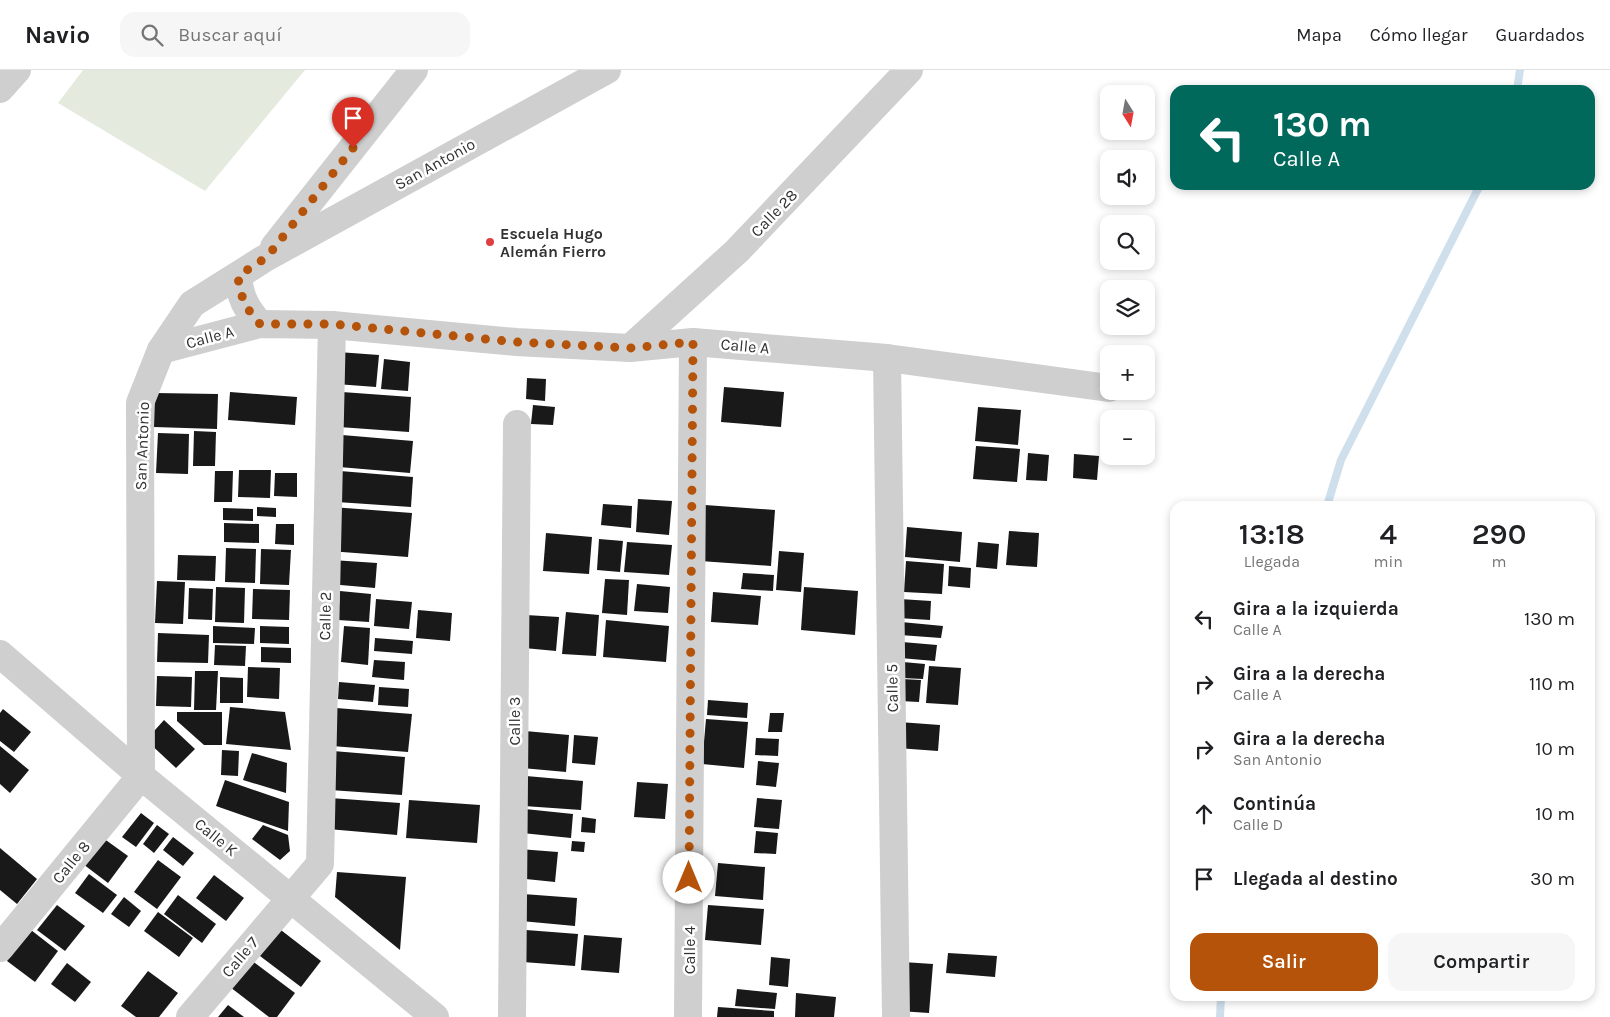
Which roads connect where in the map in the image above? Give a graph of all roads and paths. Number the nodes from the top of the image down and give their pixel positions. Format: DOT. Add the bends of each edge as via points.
graph roads {
  1 [pos="17,70"];
  2 [pos="414,70"];
  3 [pos="607,70"];
  4 [pos="910,70"];
  5 [pos="0,89"];
  6 [pos="267,257"];
  7 [pos="238,276"];
  8 [pos="260,324"];
  9 [pos="332,324"];
  10 [pos="693,342"];
  11 [pos="630,348"];
  12 [pos="161,350"];
  13 [pos="888,358"];
  14 [pos="1100,387"];
  15 [pos="517,424"];
  16 [pos="2,662"];
  17 [pos="141,776"];
  18 [pos="290,898"];
  19 [pos="0,948"];
  20 [pos="190,1017"];
  21 [pos="435,1017"];
  22 [pos="512,1017"];
  23 [pos="688,1017"];
  24 [pos="896,1017"];
  1 -- 5 [label="street"];
  2 -- 6 [label="street"];
  3 -- 6 [label="street, San Antonio"];
  4 -- 11 [label="street, Calle 28" via="737,251"];
  6 -- 7 [label="street, San Antonio"];
  7 -- 8 [label="street, Calle A" via="246,308"];
  7 -- 12 [label="street, San Antonio" via="192,304"];
  8 -- 9 [label="street, Calle A"];
  8 -- 12 [label="street, Calle A"];
  9 -- 11 [label="street, Calle A" via="516,342"];
  9 -- 18 [label="street, Calle 2" via="320,864"];
  10 -- 11 [label="street, Calle A"];
  10 -- 13 [label="street, Calle A"];
  10 -- 23 [label="street, Calle 4"];
  12 -- 17 [label="street, San Antonio" via="140,403"];
  13 -- 14 [label="street, Calle A"];
  13 -- 24 [label="street, Calle 5"];
  15 -- 22 [label="street, Calle 3"];
  16 -- 17 [label="street, Calle K"];
  17 -- 18 [label="street, Calle K"];
  17 -- 19 [label="street, Calle 8"];
  18 -- 20 [label="street, Calle 7"];
  18 -- 21 [label="street, Calle K"];
}
